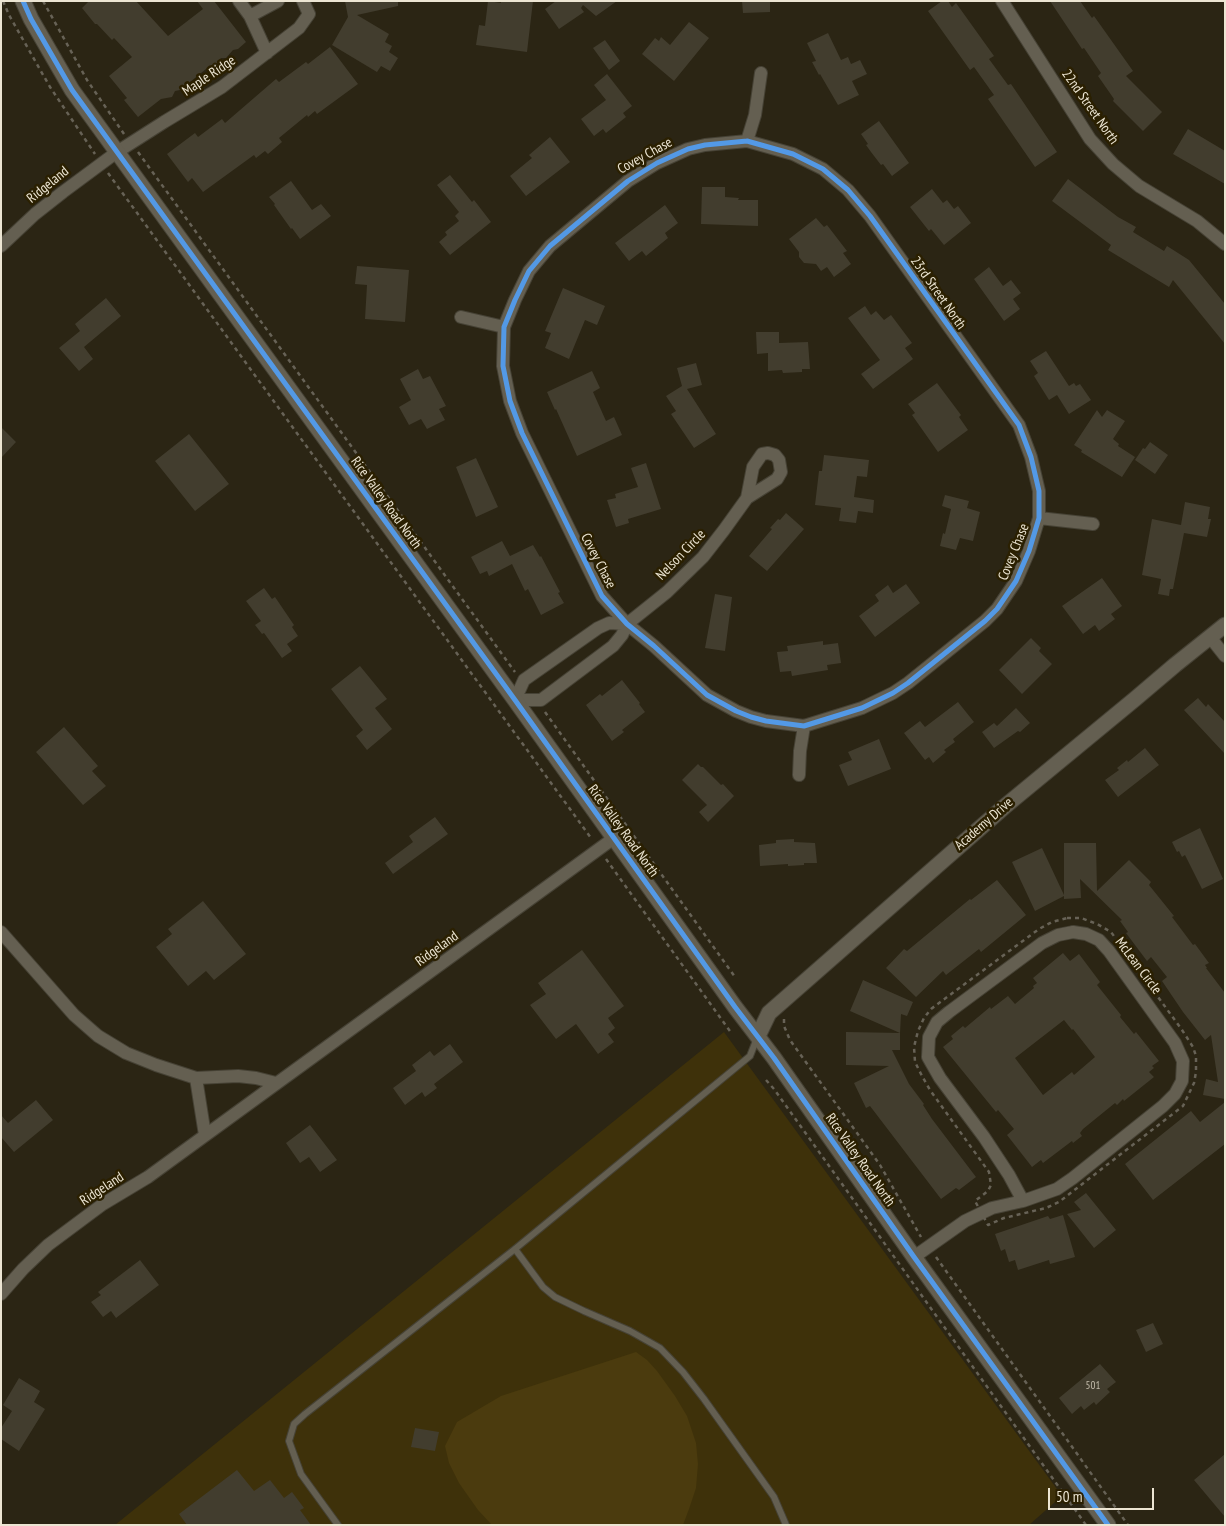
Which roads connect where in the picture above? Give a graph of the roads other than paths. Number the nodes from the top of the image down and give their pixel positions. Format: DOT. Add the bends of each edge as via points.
graph roads {
  1 [pos="23,1"];
  2 [pos="239,1"];
  3 [pos="278,1"];
  4 [pos="303,1"];
  5 [pos="1002,1"];
  6 [pos="250,16"];
  7 [pos="267,53"];
  8 [pos="761,74"];
  9 [pos="747,141"];
  10 [pos="117,152"];
  11 [pos="1225,244"];
  12 [pos="1,246"];
  13 [pos="461,317"];
  14 [pos="504,327"];
  15 [pos="747,498"];
  16 [pos="1039,518"];
  17 [pos="1093,524"];
  18 [pos="627,624"];
  19 [pos="1225,625"];
  20 [pos="1210,637"];
  21 [pos="1225,656"];
  22 [pos="515,700"];
  23 [pos="804,726"];
  24 [pos="798,775"];
  25 [pos="614,838"];
  26 [pos="1,932"];
  27 [pos="758,1036"];
  28 [pos="196,1078"];
  29 [pos="276,1084"];
  30 [pos="205,1135"];
  31 [pos="1023,1201"];
  32 [pos="515,1248"];
  33 [pos="914,1257"];
  34 [pos="1,1294"];
  35 [pos="338,1525"];
  36 [pos="786,1525"];
  37 [pos="1108,1525"];
  1 -- 10 [label="street, Rice Valley Road North" via="72,90"];
  2 -- 6 [label="street"];
  3 -- 6 [label="street"];
  4 -- 7 [label="street, Maple Ridge" via="309,14 299,28"];
  5 -- 11 [label="street, 22nd Street North" via="1090,139 1139,186 1197,221"];
  6 -- 7 [label="street"];
  7 -- 10 [label="street, Maple Ridge" via="222,87"];
  8 -- 9 [label="street" via="755,115"];
  9 -- 14 [label="street, Covey Chase" via="688,150 657,163 628,182 539,258 529,271"];
  9 -- 16 [label="street, 23rd Street North" via="793,154 822,169 848,190 870,216 1019,425 1032,457 1039,491"];
  10 -- 12 [label="street, Ridgeland" via="42,209"];
  10 -- 22 [label="street, Rice Valley Road North"];
  13 -- 14 [label="street"];
  14 -- 18 [label="street, Covey Chase" via="506,384 522,433 602,596"];
  15 -- 18 [label="street, Nelson Circle" via="703,557"];
  16 -- 17 [label="street"];
  16 -- 23 [label="street, Covey Chase" via="1016,581 985,621 893,693 862,708"];
  18 -- 22 [label="street" via="610,623 598,628 524,680"];
  18 -- 22 [label="street" via="613,646 541,700"];
  18 -- 23 [label="street, Covey Chase" via="721,704 766,721"];
  19 -- 20 [label="street, Academy Drive"];
  20 -- 21 [label="street"];
  20 -- 27 [label="street, Academy Drive" via="1004,807 783,1000 769,1013"];
  22 -- 25 [label="street, Rice Valley Road North"];
  23 -- 24 [label="street"];
  25 -- 27 [label="street, Rice Valley Road North"];
  25 -- 29 [label="street, Ridgeland"];
  26 -- 28 [label="street" via="74,1015 98,1036 126,1053"];
  27 -- 32 [label="lane" via="750,1056"];
  27 -- 33 [label="street, Rice Valley Road North"];
  28 -- 29 [label="street" via="238,1076"];
  28 -- 30 [label="street"];
  29 -- 30 [label="street, Ridgeland"];
  30 -- 34 [label="street, Ridgeland" via="48,1245"];
  31 -- 31 [label="street, McLean Circle" via="1058,1189 1073,1178 1163,1106 1175,1094 1182,1080 1183,1061 1175,1042 1109,951 1099,940 1086,934 1072,932 1042,943 937,1022 929,1038 928,1057 940,1078 984,1137"];
  31 -- 33 [label="street, McLean Circle" via="982,1213"];
  32 -- 35 [label="lane" via="294,1424 289,1441 301,1474"];
  32 -- 36 [label="lane" via="543,1287 555,1297 660,1348 684,1372 774,1497"];
  33 -- 37 [label="street, Rice Valley Road North"];
}
